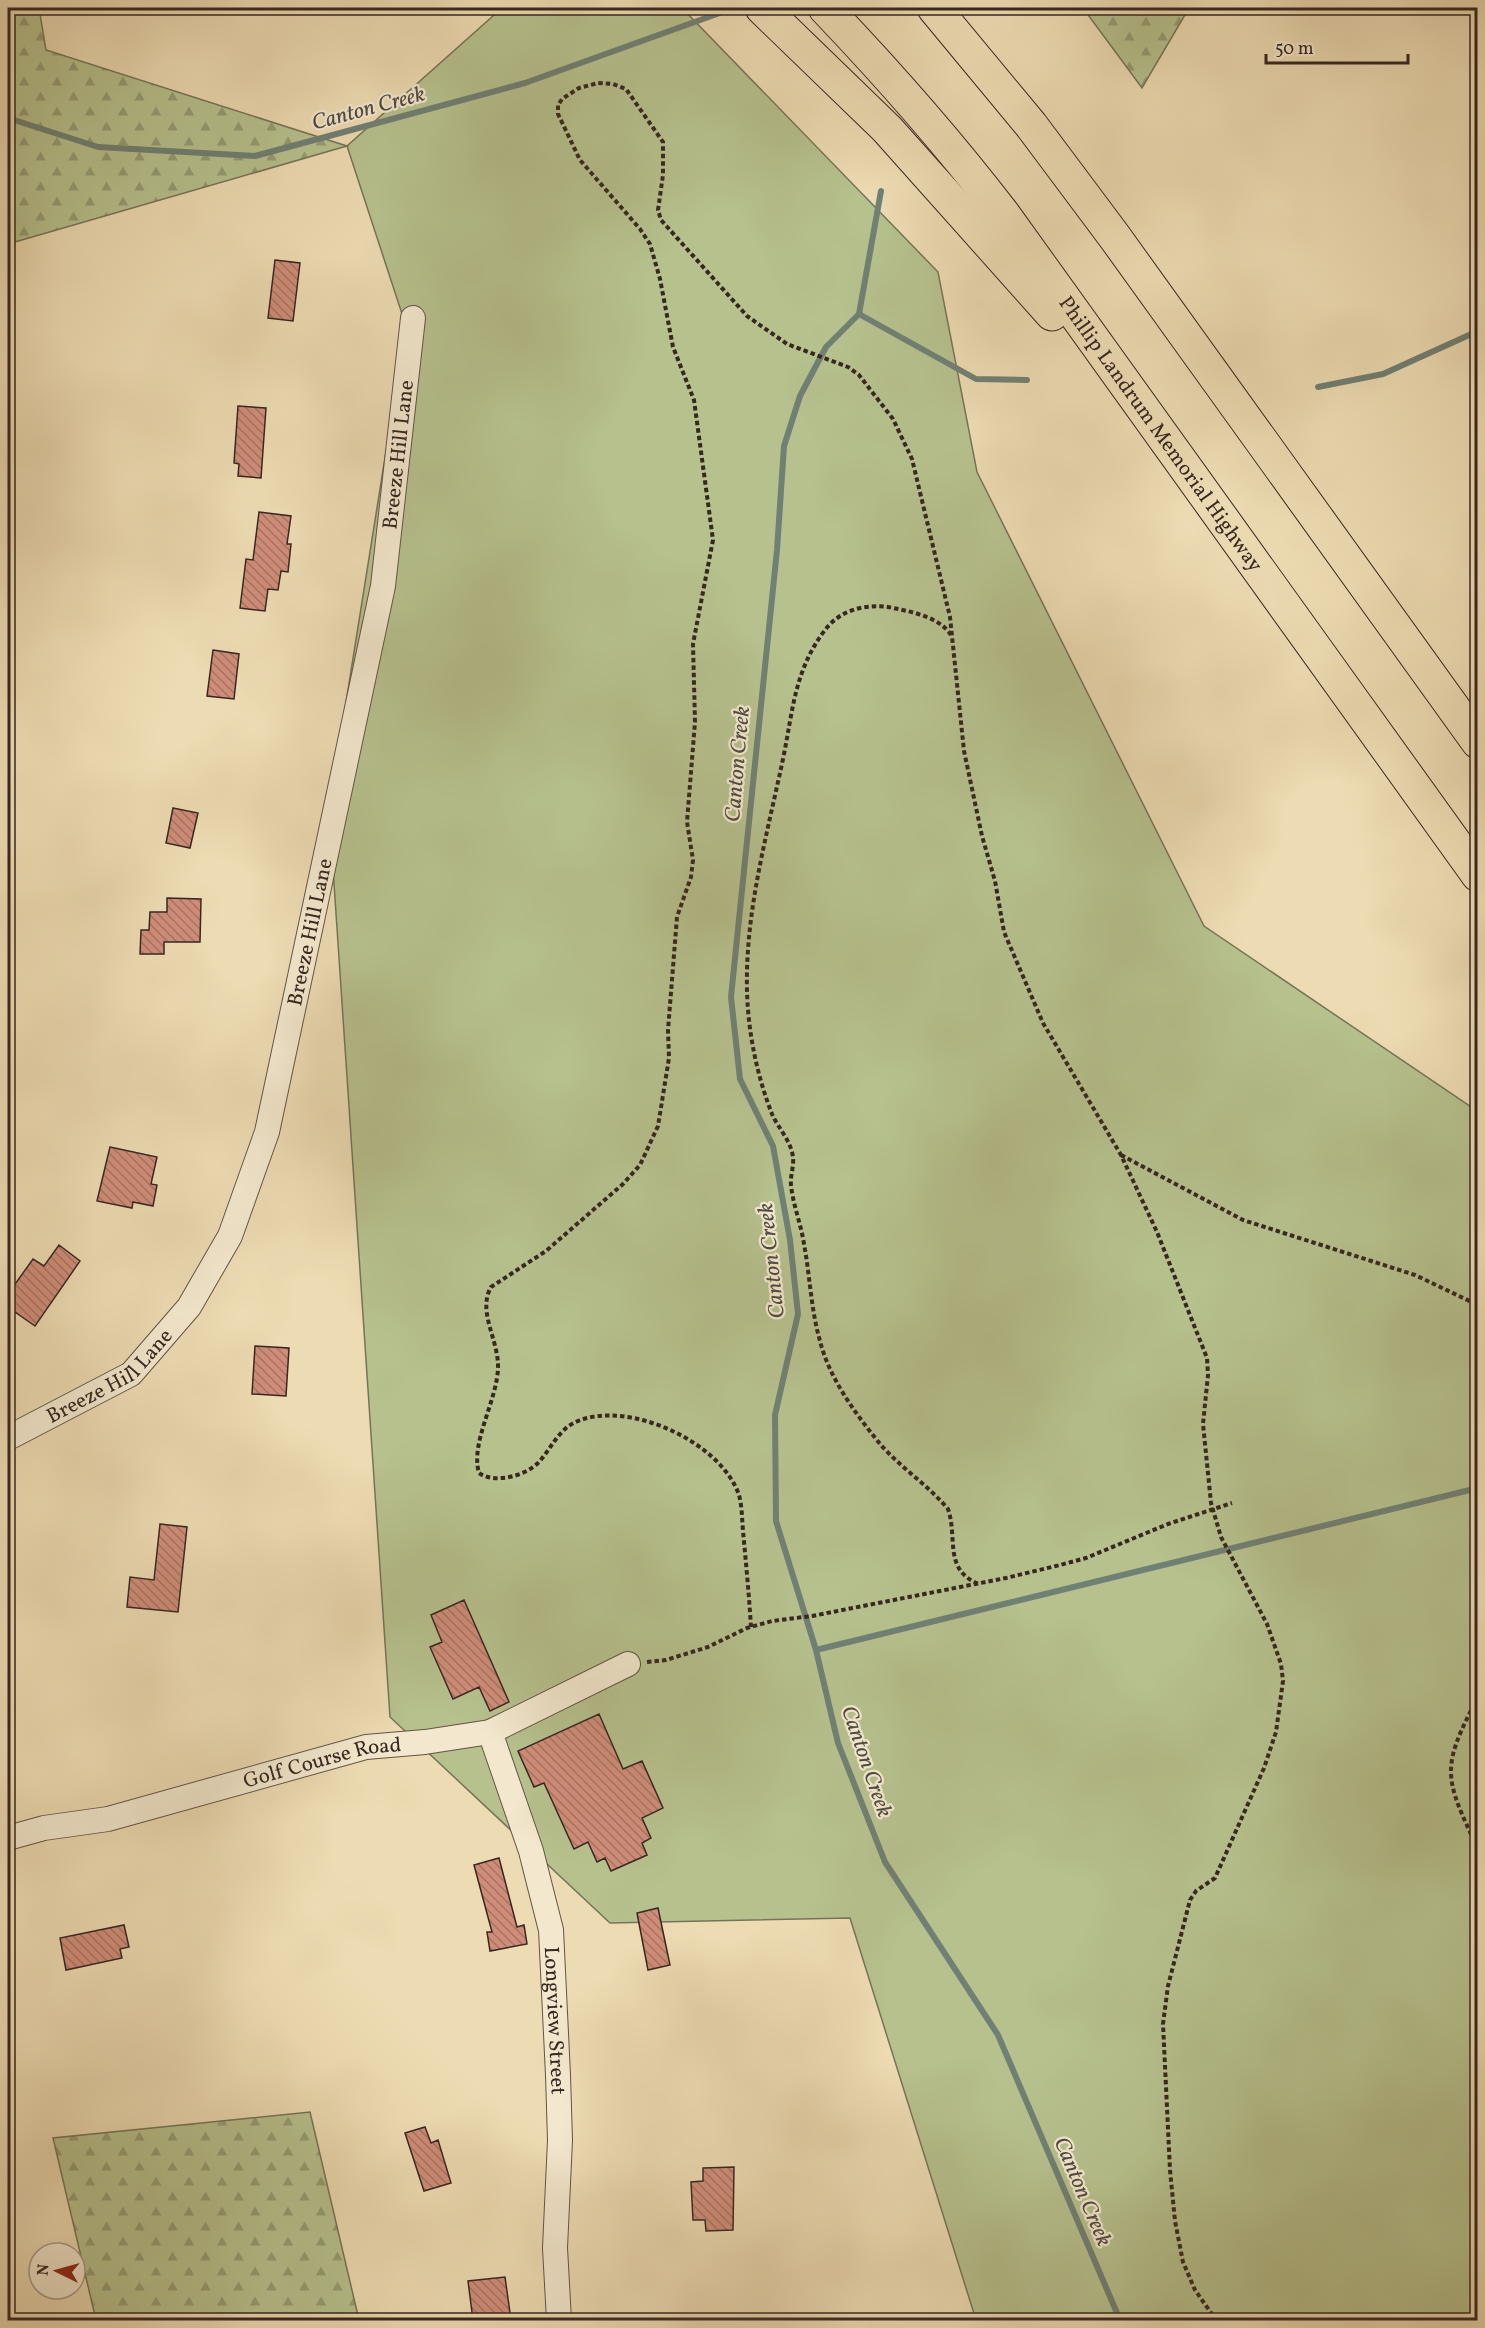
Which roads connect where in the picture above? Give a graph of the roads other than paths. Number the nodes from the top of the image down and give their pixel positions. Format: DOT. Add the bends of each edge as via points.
graph roads {
  1 [pos="762,8"];
  2 [pos="825,8"];
  3 [pos="934,8"];
  4 [pos="948,8"];
  5 [pos="1031,124"];
  6 [pos="413,318"];
  7 [pos="1168,442"];
  8 [pos="1478,742"];
  9 [pos="1478,875"];
  10 [pos="8,1438"];
  11 [pos="628,1664"];
  12 [pos="490,1732"];
  13 [pos="8,1838"];
  14 [pos="559,2320"];
  1 -- 7 [label="highway" via="887,129"];
  2 -- 7 [label="highway, Phillip Landrum Memorial Highway" via="955,151"];
  3 -- 5 [label="highway"];
  4 -- 5 [label="highway"];
  5 -- 8 [label="highway"];
  6 -- 10 [label="street, Breeze Hill Lane" via="383,586 267,1132 231,1236 189,1307 131,1374"];
  7 -- 9 [label="highway, Phillip Landrum Memorial Highway"];
  11 -- 12 [label="street, Golf Course Road"];
  12 -- 13 [label="street, Golf Course Road" via="366,1747 108,1819 44,1828"];
  12 -- 14 [label="street, Longview Street" via="531,1851 551,1930 557,2006 555,2248"];
}
